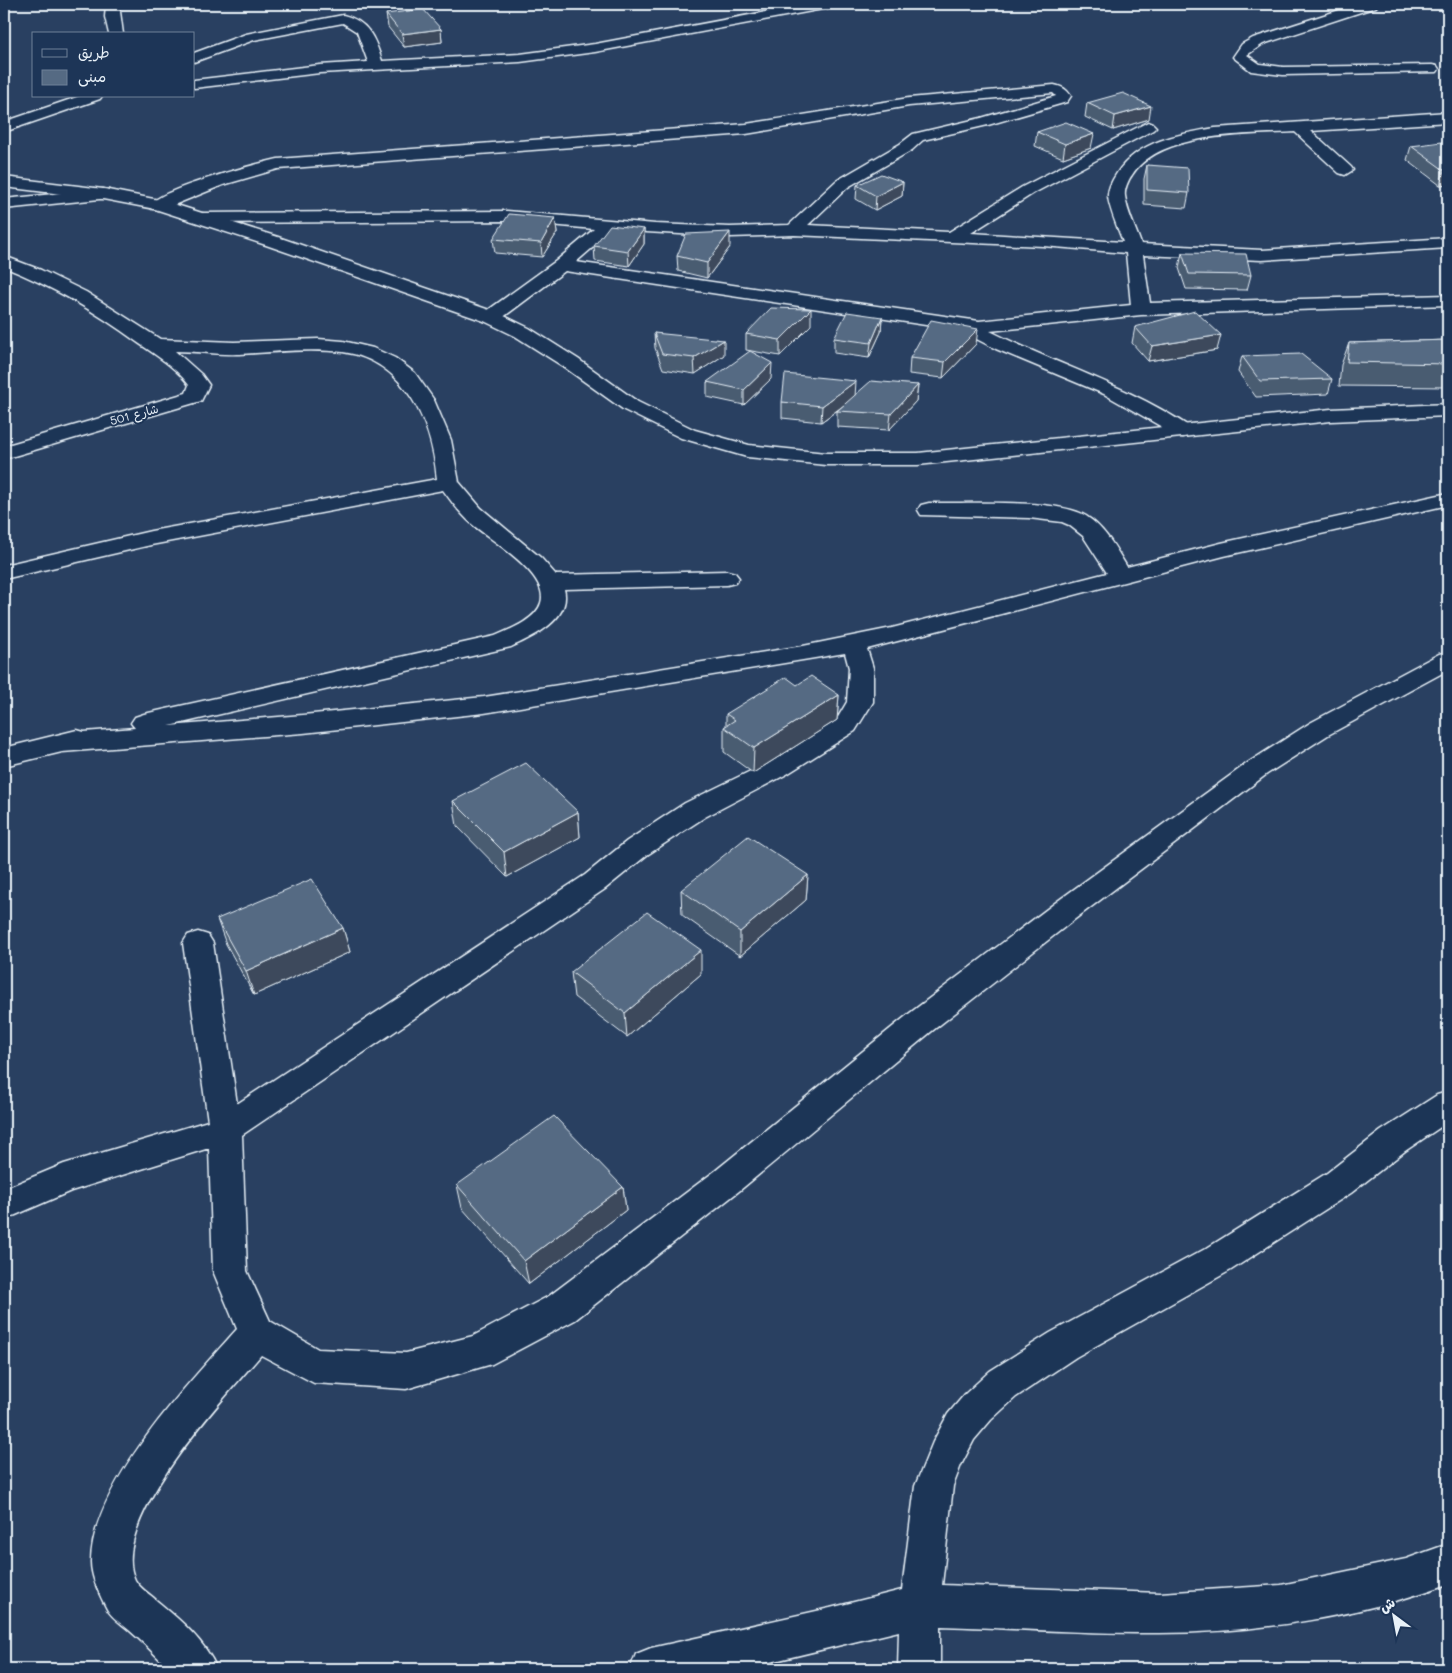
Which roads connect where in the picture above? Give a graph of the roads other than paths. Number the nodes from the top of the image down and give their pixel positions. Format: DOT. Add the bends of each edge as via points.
graph roads {
  1 [pos="112,4"];
  2 [pos="828,4"];
  3 [pos="1371,4"];
  4 [pos="116,32"];
  5 [pos="195,58"];
  6 [pos="376,65"];
  7 [pos="1432,69"];
  8 [pos="195,84"];
  9 [pos="90,98"];
  10 [pos="1448,117"];
  11 [pos="4,127"];
  12 [pos="1148,127"];
  13 [pos="1298,128"];
  14 [pos="1345,170"];
  15 [pos="4,182"];
  16 [pos="103,194"];
  17 [pos="4,204"];
  18 [pos="158,204"];
  19 [pos="204,218"];
  20 [pos="609,226"];
  21 [pos="794,230"];
  22 [pos="951,238"];
  23 [pos="1448,243"];
  24 [pos="1134,250"];
  25 [pos="4,261"];
  26 [pos="562,264"];
  27 [pos="1448,300"];
  28 [pos="1141,309"];
  29 [pos="491,317"];
  30 [pos="966,326"];
  31 [pos="155,344"];
  32 [pos="1444,411"];
  33 [pos="1183,431"];
  34 [pos="4,452"];
  35 [pos="448,483"];
  36 [pos="1448,499"];
  37 [pos="929,510"];
  38 [pos="4,572"];
  39 [pos="1121,576"];
  40 [pos="728,578"];
  41 [pos="551,582"];
  42 [pos="854,644"];
  43 [pos="1448,660"];
  44 [pos="59,743"];
  45 [pos="4,757"];
  46 [pos="198,943"];
  47 [pos="1448,1105"];
  48 [pos="225,1129"];
  49 [pos="4,1205"];
  50 [pos="257,1333"];
  51 [pos="1448,1564"];
  52 [pos="920,1605"];
  53 [pos="196,1669"];
  54 [pos="651,1669"];
  55 [pos="919,1669"];
  1 -- 4 [label="street"];
  2 -- 6 [label="street" via="556,54"];
  3 -- 7 [label="street" via="1258,41 1247,47 1240,57 1248,65 1268,70"];
  5 -- 6 [label="street" via="251,37 343,19 362,29"];
  6 -- 8 [label="street"];
  9 -- 11 [label="street"];
  10 -- 13 [label="street"];
  12 -- 22 [label="street" via="1028,190"];
  13 -- 14 [label="street"];
  13 -- 24 [label="street" via="1190,136 1152,149 1135,162 1117,186 1117,203"];
  15 -- 16 [label="street"];
  16 -- 17 [label="street"];
  16 -- 18 [label="street"];
  18 -- 19 [label="street"];
  18 -- 21 [label="street" via="252,169 278,164 746,129 909,102 1008,91 1054,89 1064,96 983,122 918,137 842,184"];
  19 -- 20 [label="street" via="471,215"];
  19 -- 29 [label="street"];
  20 -- 21 [label="street" via="730,232"];
  20 -- 26 [label="street"];
  21 -- 22 [label="street"];
  22 -- 24 [label="street" via="1043,241"];
  23 -- 24 [label="street" via="1262,255"];
  24 -- 28 [label="street"];
  25 -- 31 [label="street" via="100,308"];
  26 -- 29 [label="street"];
  26 -- 30 [label="street"];
  27 -- 28 [label="street"];
  28 -- 30 [label="street" via="989,327"];
  29 -- 33 [label="street" via="571,363 631,406 688,434 747,450 826,459 918,459"];
  30 -- 33 [label="street" via="993,342 1123,396"];
  31 -- 34 [label="street, شارع 501" via="194,378 198,386 194,397"];
  31 -- 35 [label="street" via="237,348 342,346 385,359 404,373 433,417 446,457"];
  32 -- 33 [label="street" via="1331,415"];
  35 -- 38 [label="street" via="160,537"];
  35 -- 41 [label="street" via="473,513 539,568"];
  36 -- 39 [label="street"];
  37 -- 39 [label="street" via="1048,513 1075,518 1097,536"];
  39 -- 42 [label="street"];
  40 -- 41 [label="street"];
  41 -- 44 [label="street" via="555,598 547,613 528,630 502,642"];
  42 -- 44 [label="street" via="484,705 304,724"];
  42 -- 48 [label="street" via="861,668 860,702 846,725 778,768 695,810 637,848 595,882"];
  43 -- 50 [label="street" via="1319,728 1250,774 921,1022 727,1181 562,1308 479,1352 406,1371 314,1366"];
  44 -- 45 [label="street"];
  46 -- 48 [label="street"];
  47 -- 52 [label="street" via="1392,1141 1338,1183 1219,1259 1063,1345 1003,1384 978,1407 961,1427 934,1486"];
  48 -- 49 [label="street" via="64,1178"];
  48 -- 50 [label="street" via="230,1271"];
  50 -- 53 [label="street" via="188,1413 141,1477 118,1522 114,1541 111,1561 122,1596"];
  51 -- 52 [label="street" via="1406,1579 1281,1605 1160,1613"];
  52 -- 54 [label="street" via="830,1629"];
  52 -- 55 [label="street"];
}
